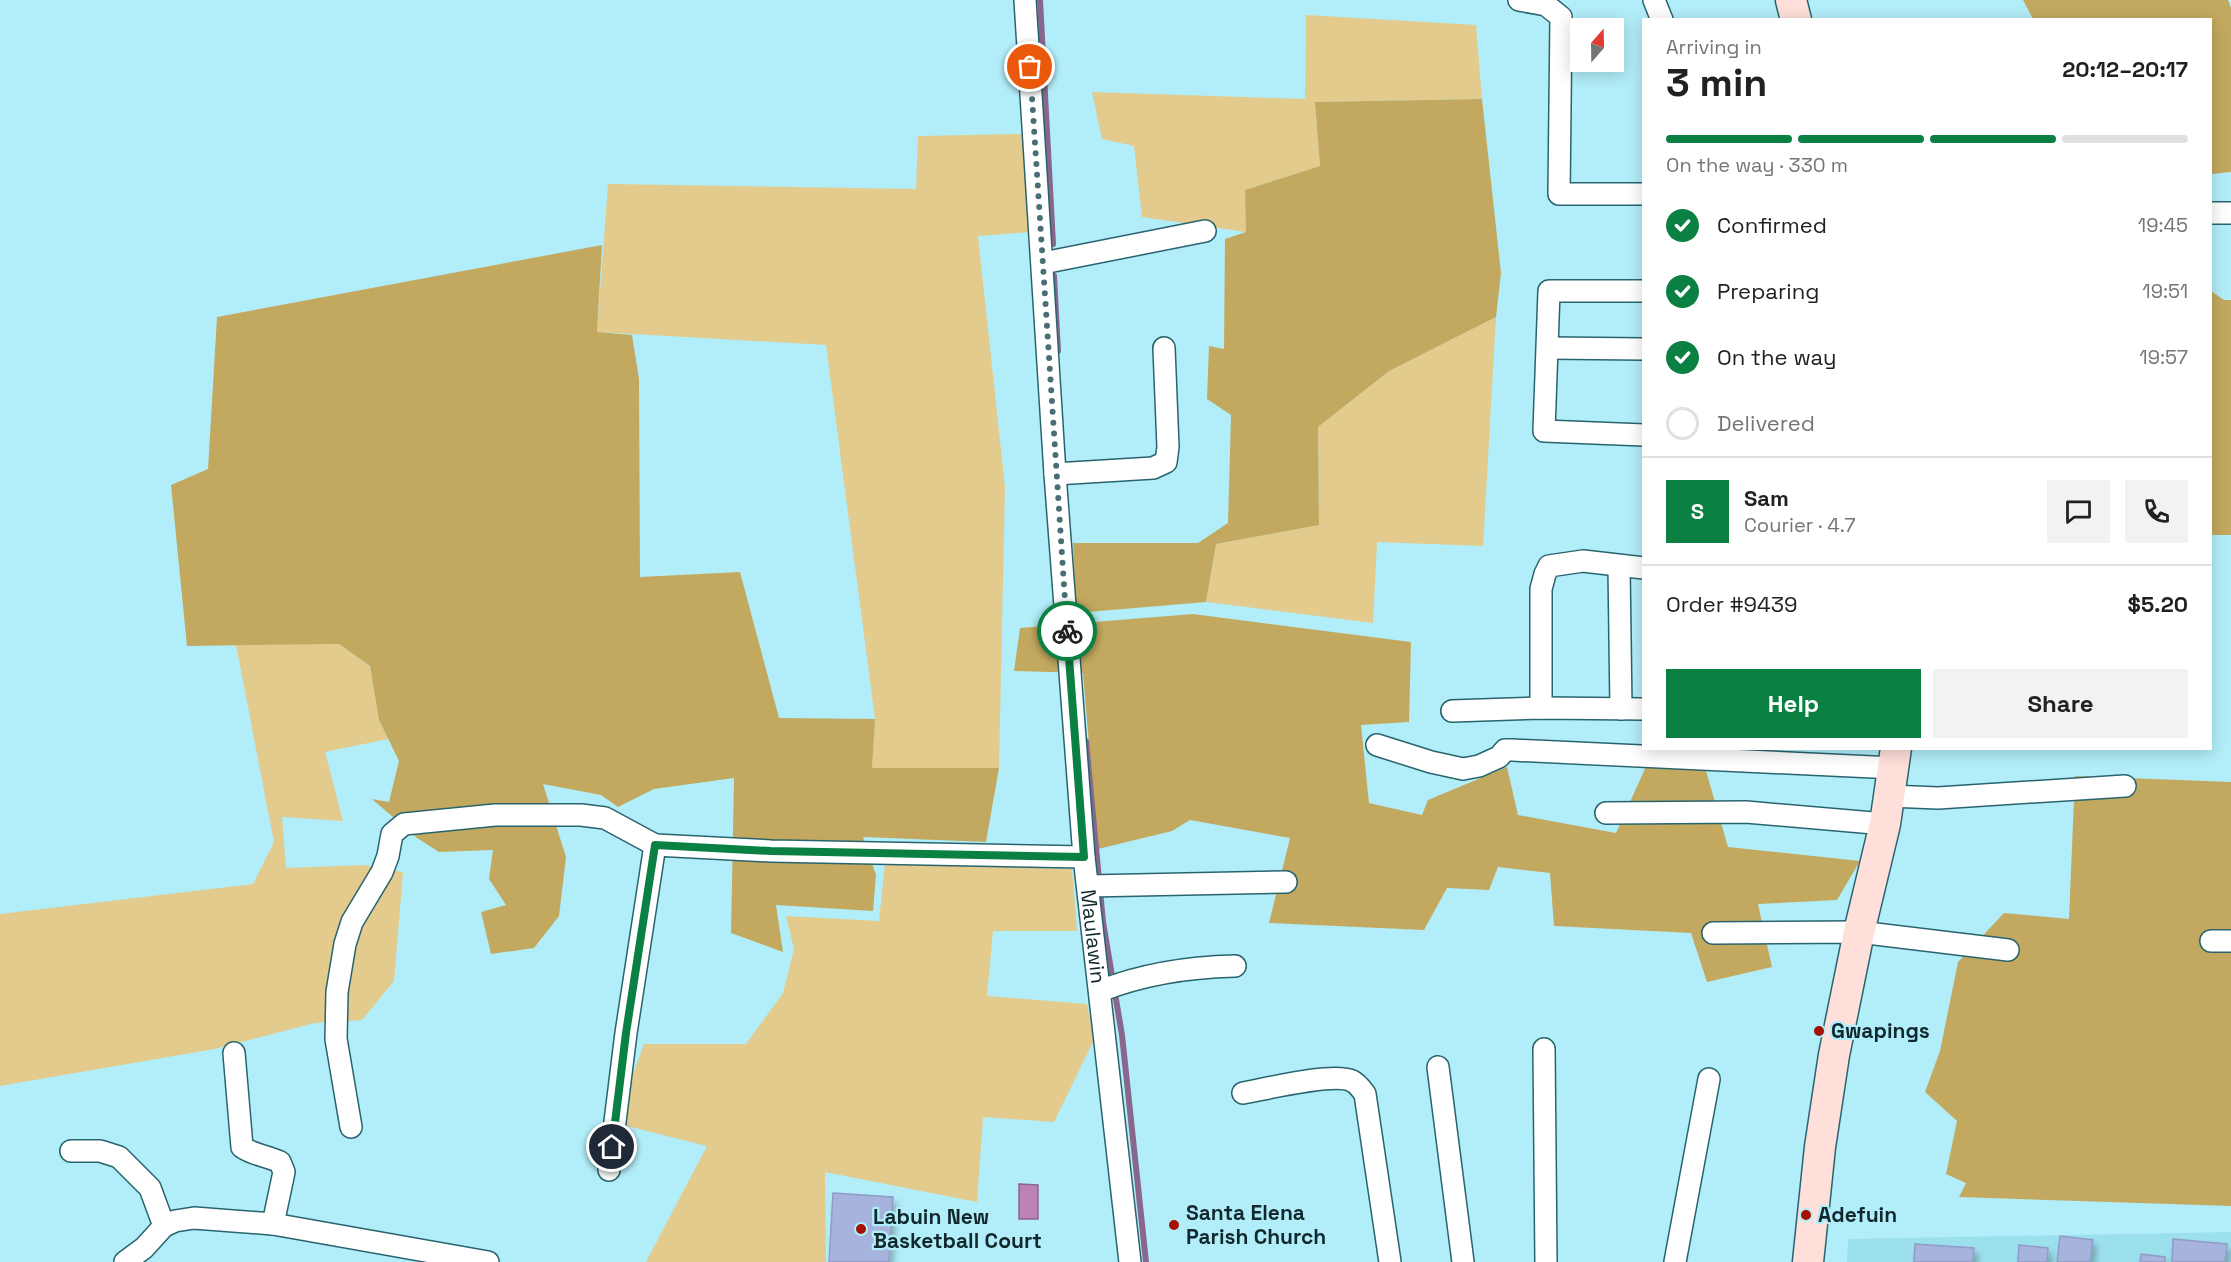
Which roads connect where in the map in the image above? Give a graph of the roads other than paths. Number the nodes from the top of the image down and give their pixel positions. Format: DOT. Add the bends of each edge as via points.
graph roads {
  1 [pos="1025,0"];
  2 [pos="1519,0"];
  3 [pos="1654,0"];
  4 [pos="1791,0"];
  5 [pos="1661,18"];
  6 [pos="1796,18"];
  7 [pos="1642,194"];
  8 [pos="2212,213"];
  9 [pos="2231,213"];
  10 [pos="1205,231"];
  11 [pos="1043,263"];
  12 [pos="1642,291"];
  13 [pos="1164,348"];
  14 [pos="1548,348"];
  15 [pos="1642,349"];
  16 [pos="1642,435"];
  17 [pos="1055,474"];
  18 [pos="1619,566"];
  19 [pos="1642,568"];
  20 [pos="1541,708"];
  21 [pos="1621,708"];
  22 [pos="1642,709"];
  23 [pos="1452,711"];
  24 [pos="1377,745"];
  25 [pos="1891,784"];
  26 [pos="2125,786"];
  27 [pos="1606,813"];
  28 [pos="655,845"];
  29 [pos="1084,857"];
  30 [pos="1286,882"];
  31 [pos="1088,886"];
  32 [pos="1859,932"];
  33 [pos="1713,933"];
  34 [pos="2008,951"];
  35 [pos="1235,966"];
  36 [pos="1100,990"];
  37 [pos="1544,1049"];
  38 [pos="234,1053"];
  39 [pos="1438,1067"];
  40 [pos="1709,1079"];
  41 [pos="1243,1093"];
  42 [pos="351,1127"];
  43 [pos="71,1151"];
  44 [pos="609,1170"];
  45 [pos="273,1224"];
  46 [pos="164,1226"];
  47 [pos="125,1262"];
  48 [pos="488,1262"];
  49 [pos="1130,1262"];
  50 [pos="1390,1262"];
  51 [pos="1463,1262"];
  52 [pos="1546,1262"];
  53 [pos="1675,1262"];
  54 [pos="1808,1262"];
  1 -- 11 [label="street, Maulawin"];
  2 -- 7 [label="street" via="1546,5 1561,16 1559,194"];
  3 -- 5 [label="street"];
  4 -- 6 [label="main road"];
  8 -- 9 [label="street"];
  10 -- 11 [label="street"];
  11 -- 17 [label="street, Maulawin"];
  12 -- 14 [label="street" via="1549,291"];
  13 -- 17 [label="street" via="1166,462 1153,468"];
  14 -- 15 [label="street"];
  14 -- 16 [label="street" via="1544,431"];
  17 -- 29 [label="street, Maulawin"];
  18 -- 19 [label="street"];
  18 -- 20 [label="street" via="1583,561 1549,566 1542,589"];
  18 -- 21 [label="street"];
  20 -- 21 [label="street"];
  20 -- 23 [label="street"];
  21 -- 22 [label="street"];
  24 -- 25 [label="street" via="1463,770 1512,750"];
  25 -- 26 [label="street" via="1938,798"];
  25 -- 27 [label="street" via="1746,812"];
  25 -- 32 [label="main road"];
  28 -- 29 [label="street"];
  28 -- 42 [label="street" via="605,818 580,815 484,817 404,825 392,834 382,872 352,922 337,992 336,1039"];
  28 -- 44 [label="street"];
  29 -- 31 [label="street, Maulawin"];
  30 -- 31 [label="street"];
  31 -- 36 [label="street, Maulawin"];
  32 -- 33 [label="street"];
  32 -- 34 [label="street"];
  32 -- 54 [label="main road" via="1834,1055"];
  35 -- 36 [label="street" via="1181,970"];
  36 -- 49 [label="street, Maulawin"];
  37 -- 52 [label="street"];
  38 -- 45 [label="street" via="242,1147 280,1162 284,1172"];
  39 -- 51 [label="street"];
  40 -- 53 [label="street"];
  41 -- 50 [label="street" via="1323,1079 1354,1081 1365,1094"];
  43 -- 46 [label="street" via="100,1151 119,1158 150,1188"];
  45 -- 46 [label="street" via="194,1218"];
  45 -- 48 [label="street"];
  46 -- 47 [label="street"];
}
